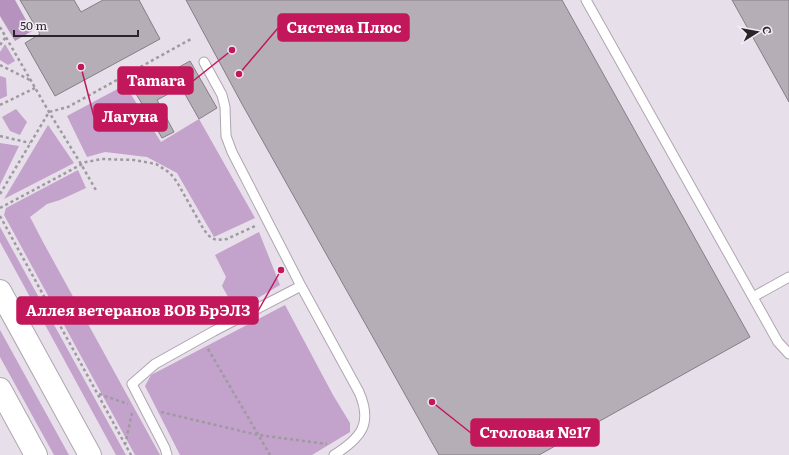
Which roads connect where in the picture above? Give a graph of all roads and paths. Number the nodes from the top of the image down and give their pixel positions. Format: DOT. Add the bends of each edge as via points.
graph roads {
  1 [pos="586,0"];
  2 [pos="0,27"];
  3 [pos="6,37"];
  4 [pos="191,39"];
  5 [pos="0,45"];
  6 [pos="204,62"];
  7 [pos="0,65"];
  8 [pos="30,80"];
  9 [pos="35,88"];
  10 [pos="0,105"];
  11 [pos="49,112"];
  12 [pos="0,136"];
  13 [pos="30,143"];
  14 [pos="82,164"];
  15 [pos="97,192"];
  16 [pos="0,194"];
  17 [pos="0,208"];
  18 [pos="0,216"];
  19 [pos="257,225"];
  20 [pos="789,277"];
  21 [pos="301,286"];
  22 [pos="0,290"];
  23 [pos="753,298"];
  24 [pos="202,338"];
  25 [pos="789,354"];
  26 [pos="0,389"];
  27 [pos="98,394"];
  28 [pos="145,409"];
  29 [pos="258,435"];
  30 [pos="125,445"];
  31 [pos="347,447"];
  32 [pos="36,455"];
  33 [pos="90,455"];
  34 [pos="131,455"];
  35 [pos="167,455"];
  36 [pos="270,455"];
  37 [pos="334,455"];
  1 -- 23 [label="lane"];
  2 -- 3 [label="path"];
  3 -- 5 [label="path"];
  3 -- 8 [label="path"];
  4 -- 11 [label="path" via="68,107"];
  6 -- 21 [label="lane" via="222,95 226,136 232,152"];
  7 -- 8 [label="path"];
  8 -- 9 [label="path"];
  9 -- 10 [label="path"];
  9 -- 11 [label="path"];
  11 -- 13 [label="path"];
  11 -- 14 [label="path"];
  12 -- 13 [label="path"];
  13 -- 16 [label="path"];
  14 -- 15 [label="path"];
  14 -- 17 [label="path"];
  14 -- 19 [label="path" via="102,159 134,160 161,167 174,177 211,238 226,239"];
  18 -- 27 [label="path"];
  20 -- 23 [label="lane"];
  21 -- 24 [label="lane"];
  21 -- 31 [label="lane" via="363,401 364,428"];
  22 -- 33 [label="main road"];
  23 -- 25 [label="lane" via="778,342"];
  24 -- 28 [label="lane" via="151,367 132,384"];
  24 -- 29 [label="path"];
  26 -- 32 [label="main road"];
  27 -- 30 [label="path"];
  27 -- 30 [label="path" via="134,406"];
  28 -- 29 [label="path"];
  28 -- 35 [label="lane"];
  29 -- 31 [label="path"];
  29 -- 36 [label="path"];
  30 -- 34 [label="path"];
  31 -- 37 [label="lane"];
}
